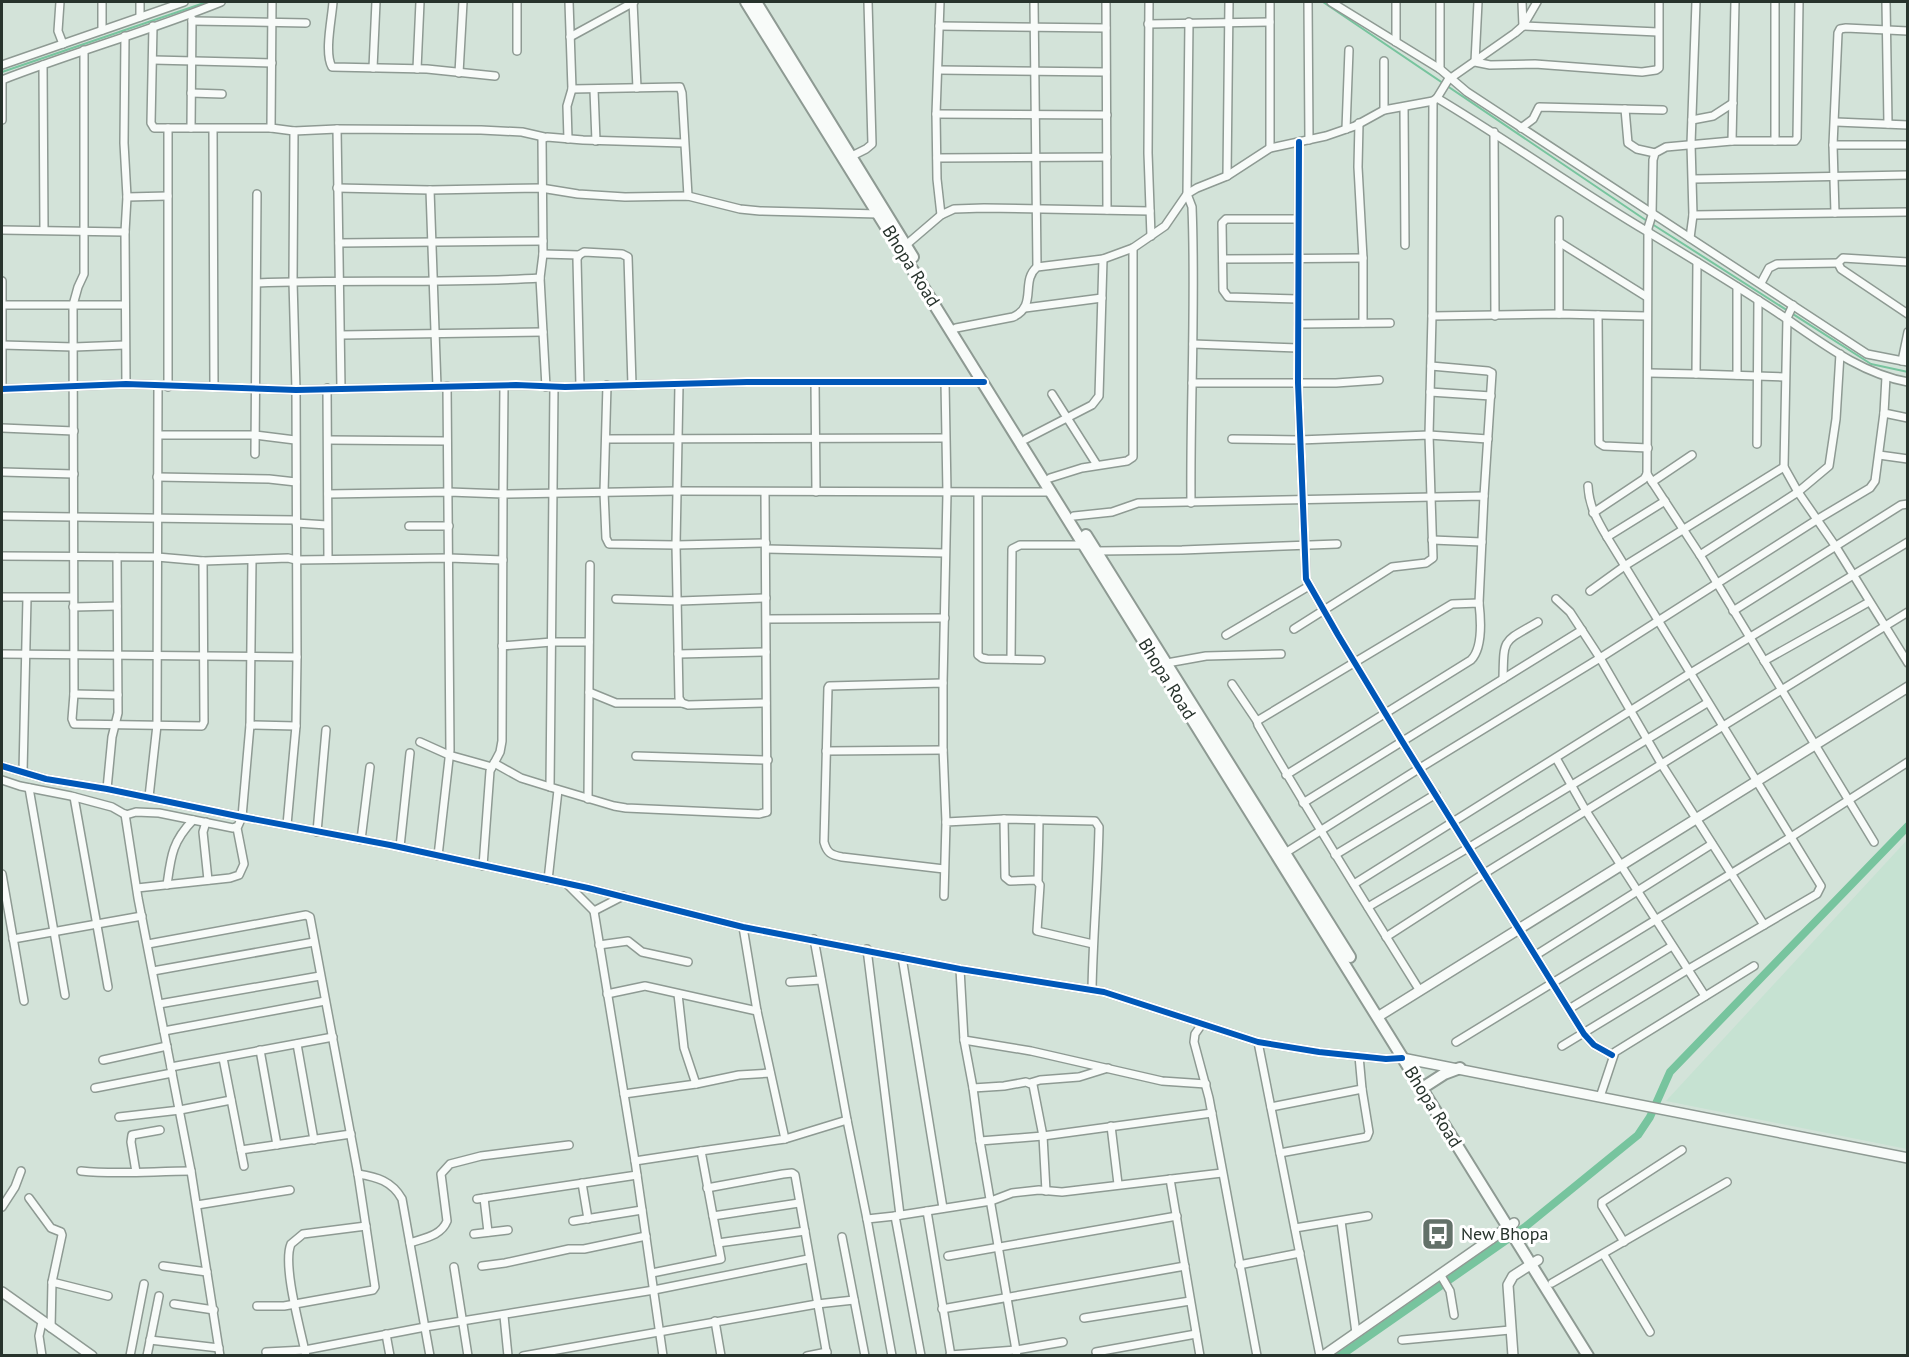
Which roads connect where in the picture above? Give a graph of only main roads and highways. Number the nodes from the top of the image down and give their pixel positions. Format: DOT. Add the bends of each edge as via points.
graph roads {
  1 [pos="746,2"];
  2 [pos="756,2"];
  3 [pos="954,329"];
  4 [pos="1908,687"];
  5 [pos="1282,855"];
  6 [pos="1381,1015"];
  7 [pos="1406,1058"];
  8 [pos="1460,1068"];
  9 [pos="1427,1085"];
  10 [pos="1908,1158"];
  11 [pos="1513,1227"];
  12 [pos="1535,1262"];
  13 [pos="2,1292"];
  14 [pos="92,1356"];
  15 [pos="1321,1356"];
  16 [pos="1513,1356"];
  17 [pos="1588,1356"];
  18 [pos="1597,1356"];
  1 -- 3 [label="main road, Bhopa Road"];
  2 -- 3 [label="main road, Bhopa Road"];
  3 -- 5 [label="main road, Bhopa Road" via="1167,663"];
  3 -- 5 [label="main road, Bhopa Road" via="1051,492"];
  4 -- 6 [label="main road"];
  5 -- 6 [label="main road, Bhopa Road"];
  6 -- 7 [label="main road, Bhopa Road"];
  7 -- 8 [label="main road"];
  7 -- 9 [label="main road, Bhopa Road"];
  7 -- 11 [label="main road, Bhopa Road"];
  8 -- 9 [label="main road"];
  8 -- 10 [label="main road"];
  9 -- 11 [label="main road, Bhopa Road"];
  11 -- 12 [label="main road, Bhopa Road"];
  11 -- 15 [label="main road" via="1443,1279"];
  12 -- 16 [label="main road" via="1510,1280"];
  12 -- 17 [label="main road, Bhopa Road"];
  12 -- 18 [label="main road, Bhopa Road"];
  13 -- 14 [label="main road"];
}
